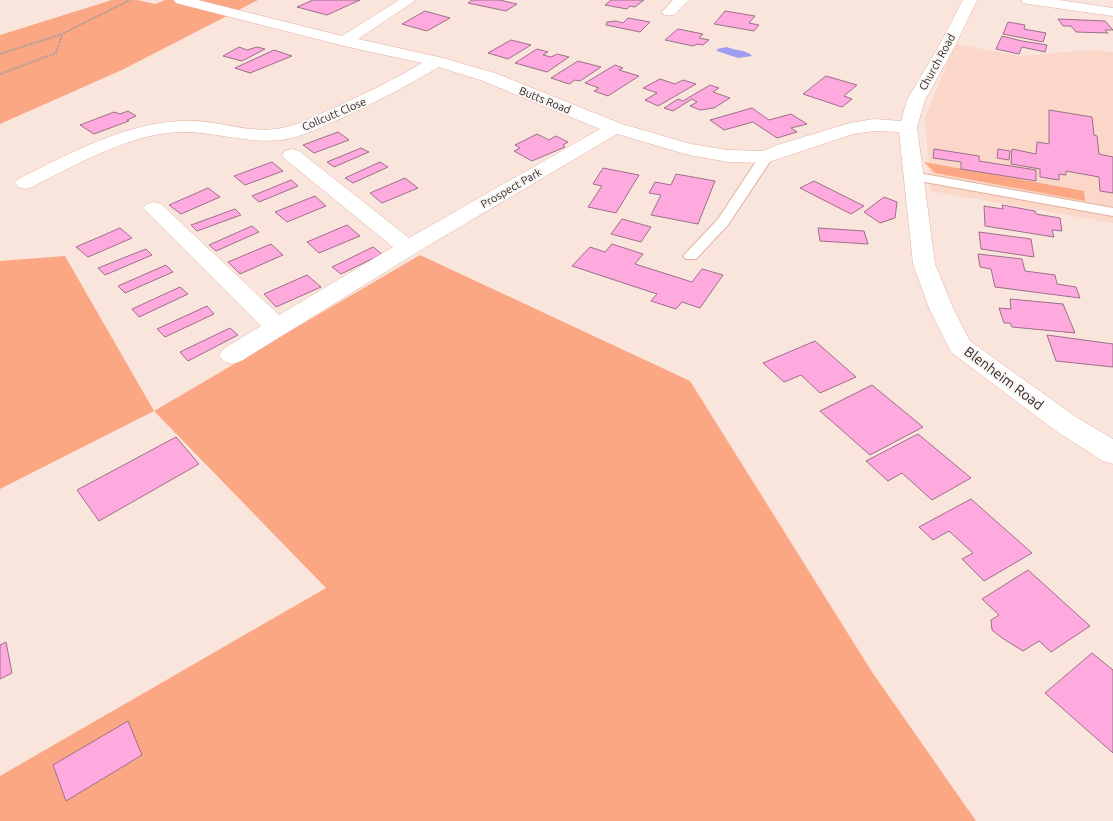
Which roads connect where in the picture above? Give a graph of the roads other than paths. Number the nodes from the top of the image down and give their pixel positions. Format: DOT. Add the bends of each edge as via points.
graph roads {
  1 [pos="181,0"];
  2 [pos="409,0"];
  3 [pos="682,0"];
  4 [pos="970,0"];
  5 [pos="1028,0"];
  6 [pos="669,12"];
  7 [pos="1113,12"];
  8 [pos="344,41"];
  9 [pos="437,61"];
  10 [pos="908,127"];
  11 [pos="615,128"];
  12 [pos="292,155"];
  13 [pos="766,157"];
  14 [pos="913,176"];
  15 [pos="25,183"];
  16 [pos="154,208"];
  17 [pos="1113,212"];
  18 [pos="408,248"];
  19 [pos="691,256"];
  20 [pos="278,328"];
  21 [pos="232,354"];
  22 [pos="1113,453"];
  1 -- 8 [label="street, Butts Road"];
  2 -- 8 [label="street"];
  3 -- 6 [label="street"];
  4 -- 10 [label="street, Church Road" via="916,100"];
  5 -- 7 [label="street"];
  8 -- 9 [label="street, Butts Road"];
  9 -- 11 [label="street, Butts Road" via="489,77"];
  9 -- 15 [label="street, Collcutt Close" via="394,88 306,127 282,134 257,135 208,127 181,126 150,131 100,146"];
  10 -- 13 [label="street, Butts Road" via="874,125 850,129"];
  10 -- 14 [label="street, Blenheim Road"];
  11 -- 13 [label="street, Butts Road" via="689,149"];
  11 -- 18 [label="street, Prospect Park"];
  12 -- 18 [label="street"];
  13 -- 19 [label="lane" via="723,222"];
  14 -- 17 [label="lane"];
  14 -- 22 [label="street, Blenheim Road" via="924,264 960,346 1008,384"];
  16 -- 20 [label="street"];
  18 -- 20 [label="street, Prospect Park"];
  20 -- 21 [label="street, Prospect Park"];
}
